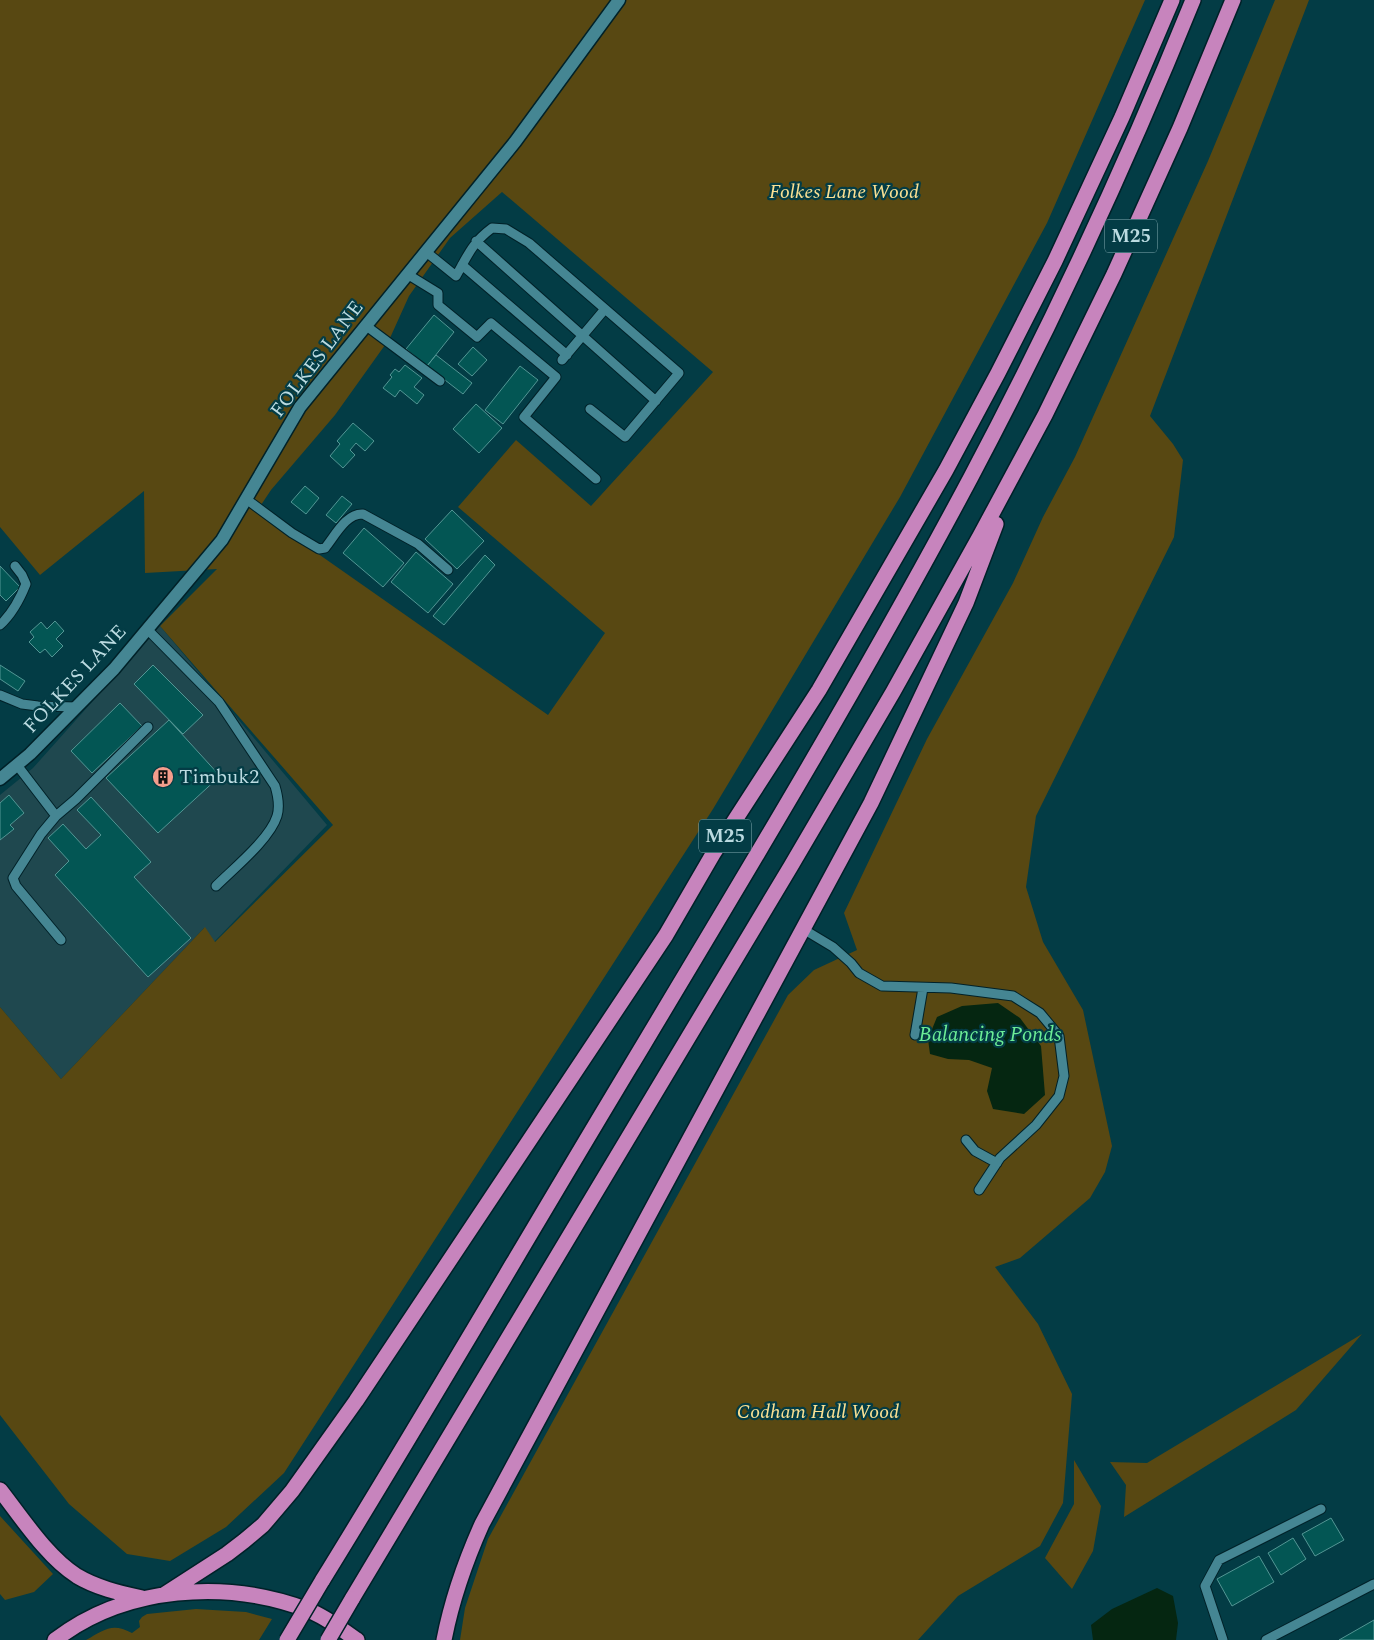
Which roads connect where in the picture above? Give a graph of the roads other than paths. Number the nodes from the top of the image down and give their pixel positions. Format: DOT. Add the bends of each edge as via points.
graph roads {
  1 [pos="619,0"];
  2 [pos="1172,0"];
  3 [pos="1193,0"];
  4 [pos="1233,0"];
  5 [pos="476,242"];
  6 [pos="425,251"];
  7 [pos="462,265"];
  8 [pos="407,274"];
  9 [pos="605,309"];
  10 [pos="365,326"];
  11 [pos="583,336"];
  12 [pos="440,381"];
  13 [pos="656,401"];
  14 [pos="590,409"];
  15 [pos="1018,467"];
  16 [pos="596,479"];
  17 [pos="246,499"];
  18 [pos="15,566"];
  19 [pos="448,570"];
  20 [pos="0,625"];
  21 [pos="147,629"];
  22 [pos="0,695"];
  23 [pos="77,707"];
  24 [pos="148,727"];
  25 [pos="17,765"];
  26 [pos="0,779"];
  27 [pos="56,816"];
  28 [pos="216,886"];
  29 [pos="803,929"];
  30 [pos="61,940"];
  31 [pos="923,988"];
  32 [pos="915,1036"];
  33 [pos="966,1140"];
  34 [pos="997,1163"];
  35 [pos="979,1190"];
  36 [pos="0,1490"];
  37 [pos="1321,1510"];
  38 [pos="1374,1584"];
  39 [pos="165,1594"];
  40 [pos="144,1598"];
  41 [pos="54,1640"];
  42 [pos="287,1640"];
  43 [pos="328,1640"];
  44 [pos="356,1640"];
  45 [pos="444,1640"];
  46 [pos="1222,1640"];
  47 [pos="1266,1640"];
  1 -- 6 [label="street, FOLKES LANE" via="516,142"];
  2 -- 39 [label="highway, M25" via="1055,261 951,462 819,690 713,854 666,935 356,1401 292,1491 263,1525 244,1541"];
  3 -- 42 [label="highway, M25, bridge" via="1075,271 972,475 913,583 739,886"];
  4 -- 15 [label="highway, M25" via="1146,205"];
  5 -- 7 [label="lane"];
  5 -- 9 [label="lane" via="492,228 506,229 529,243"];
  5 -- 11 [label="lane"];
  6 -- 7 [label="lane" via="456,276"];
  6 -- 8 [label="street, FOLKES LANE"];
  7 -- 11 [label="lane" via="564,357"];
  8 -- 10 [label="street, FOLKES LANE"];
  8 -- 16 [label="lane" via="438,293 438,305 477,337 491,323 556,378 524,417"];
  9 -- 11 [label="lane"];
  9 -- 13 [label="lane" via="679,373"];
  10 -- 12 [label="lane"];
  10 -- 17 [label="street, FOLKES LANE" via="300,407"];
  11 -- 13 [label="lane"];
  13 -- 14 [label="lane" via="625,437"];
  15 -- 29 [label="highway, M25" via="966,603 946,646 871,803"];
  15 -- 43 [label="highway, M25, bridge" via="837,788"];
  17 -- 19 [label="lane" via="319,549 325,548 350,518 363,514 418,544"];
  17 -- 21 [label="street, FOLKES LANE" via="222,540"];
  18 -- 20 [label="lane" via="26,584 21,597"];
  21 -- 23 [label="street, FOLKES LANE"];
  21 -- 28 [label="lane" via="219,702 278,793 278,814 272,826"];
  22 -- 23 [label="lane" via="22,704"];
  23 -- 25 [label="street, FOLKES LANE"];
  24 -- 27 [label="lane"];
  25 -- 26 [label="street, FOLKES LANE"];
  25 -- 27 [label="lane"];
  27 -- 30 [label="lane" via="13,878 16,886"];
  29 -- 31 [label="lane" via="833,947 859,973 882,986"];
  29 -- 45 [label="highway, M25" via="482,1524 458,1583"];
  31 -- 32 [label="lane"];
  31 -- 34 [label="lane" via="1013,996 1040,1013 1059,1036 1064,1076 1059,1096 1036,1125"];
  33 -- 34 [label="lane" via="975,1151"];
  34 -- 35 [label="lane"];
  36 -- 40 [label="highway" via="46,1548 76,1575 114,1592"];
  37 -- 46 [label="lane" via="1219,1560 1205,1586"];
  38 -- 47 [label="lane"];
  39 -- 40 [label="highway"];
  39 -- 44 [label="highway" via="231,1594 283,1602 310,1611"];
  40 -- 41 [label="highway" via="86,1620"];
}
